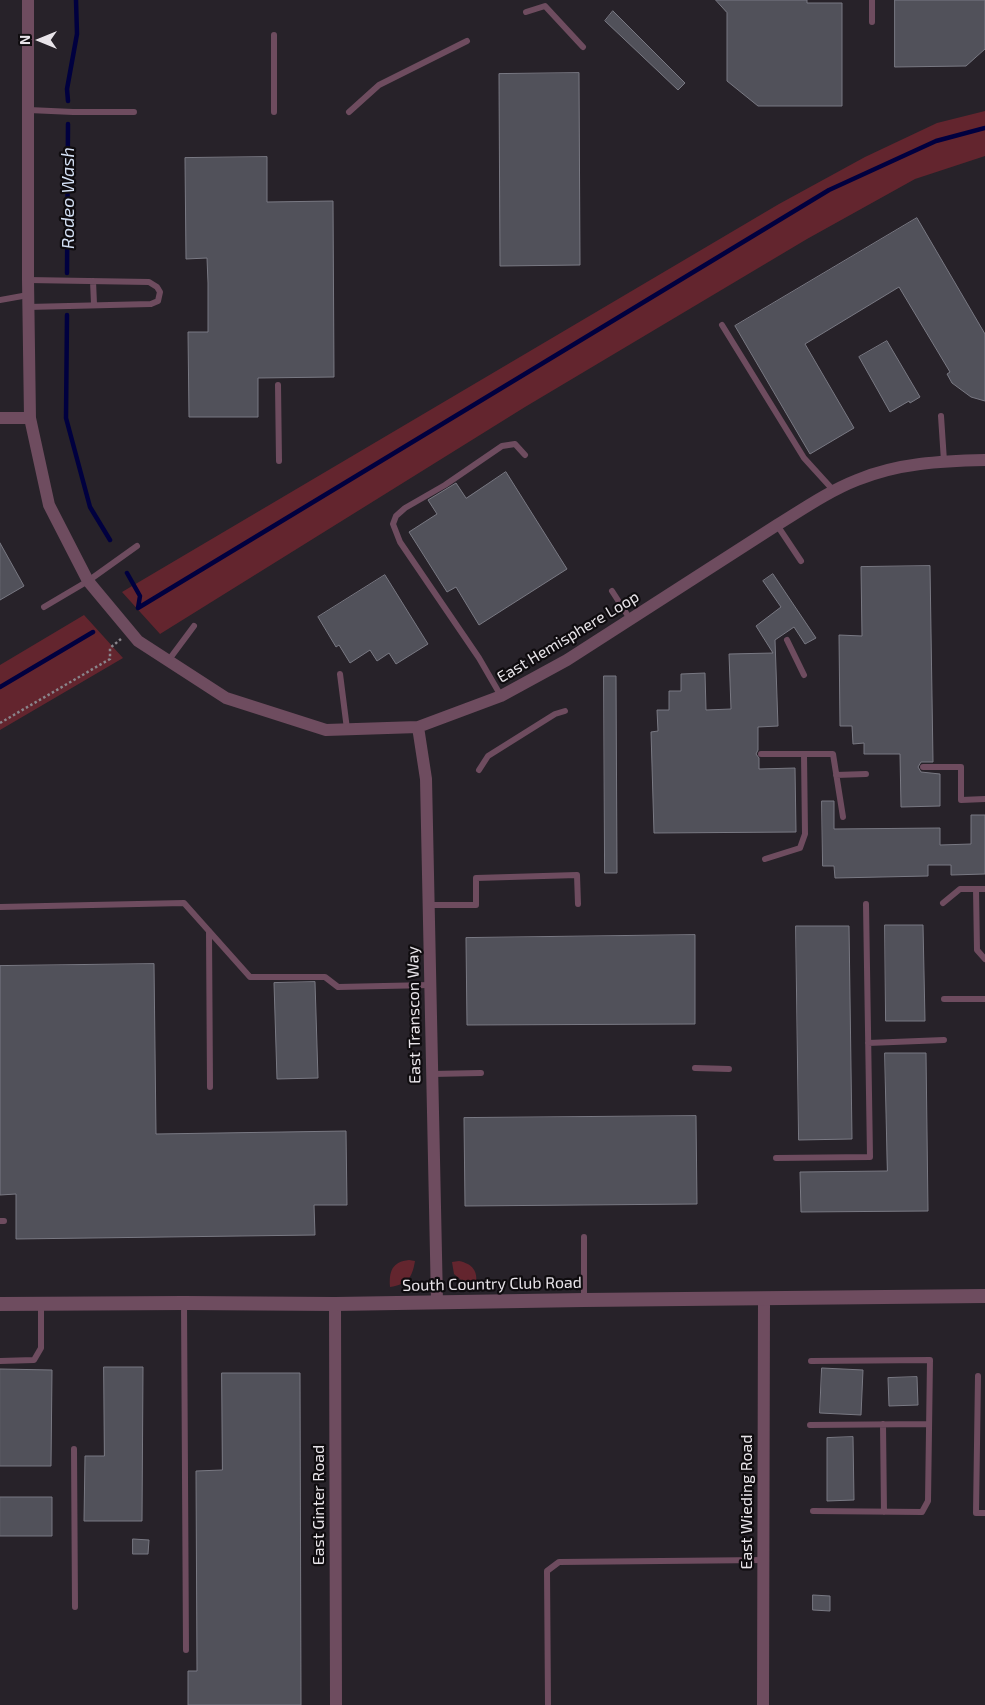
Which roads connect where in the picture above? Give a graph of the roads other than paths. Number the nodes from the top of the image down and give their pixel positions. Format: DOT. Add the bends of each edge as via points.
graph roads {
  1 [pos="28,0"];
  2 [pos="872,0"];
  3 [pos="526,12"];
  4 [pos="872,22"];
  5 [pos="274,35"];
  6 [pos="467,41"];
  7 [pos="583,47"];
  8 [pos="29,110"];
  9 [pos="134,112"];
  10 [pos="274,112"];
  11 [pos="349,112"];
  12 [pos="28,280"];
  13 [pos="93,281"];
  14 [pos="0,300"];
  15 [pos="28,301"];
  16 [pos="94,304"];
  17 [pos="722,325"];
  18 [pos="278,386"];
  19 [pos="941,416"];
  20 [pos="0,418"];
  21 [pos="30,418"];
  22 [pos="525,455"];
  23 [pos="985,460"];
  24 [pos="279,461"];
  25 [pos="944,461"];
  26 [pos="834,492"];
  27 [pos="776,525"];
  28 [pos="137,546"];
  29 [pos="801,561"];
  30 [pos="88,581"];
  31 [pos="612,591"];
  32 [pos="44,607"];
  33 [pos="630,619"];
  34 [pos="194,626"];
  35 [pos="787,640"];
  36 [pos="168,661"];
  37 [pos="340,674"];
  38 [pos="804,675"];
  39 [pos="501,696"];
  40 [pos="565,711"];
  41 [pos="418,727"];
  42 [pos="347,729"];
  43 [pos="761,754"];
  44 [pos="804,754"];
  45 [pos="923,768"];
  46 [pos="479,770"];
  47 [pos="866,774"];
  48 [pos="836,776"];
  49 [pos="985,800"];
  50 [pos="843,817"];
  51 [pos="765,859"];
  52 [pos="976,889"];
  53 [pos="985,889"];
  54 [pos="942,903"];
  55 [pos="578,904"];
  56 [pos="866,904"];
  57 [pos="428,905"];
  58 [pos="0,907"];
  59 [pos="209,931"];
  60 [pos="985,959"];
  61 [pos="430,985"];
  62 [pos="944,999"];
  63 [pos="985,999"];
  64 [pos="944,1040"];
  65 [pos="868,1043"];
  66 [pos="695,1068"];
  67 [pos="729,1069"];
  68 [pos="481,1072"];
  69 [pos="432,1074"];
  70 [pos="210,1087"];
  71 [pos="776,1158"];
  72 [pos="584,1237"];
  73 [pos="985,1296"];
  74 [pos="764,1298"];
  75 [pos="584,1300"];
  76 [pos="184,1302"];
  77 [pos="436,1302"];
  78 [pos="0,1304"];
  79 [pos="41,1304"];
  80 [pos="335,1304"];
  81 [pos="0,1361"];
  82 [pos="811,1361"];
  83 [pos="978,1376"];
  84 [pos="883,1424"];
  85 [pos="929,1424"];
  86 [pos="810,1425"];
  87 [pos="74,1449"];
  88 [pos="813,1512"];
  89 [pos="884,1512"];
  90 [pos="985,1513"];
  91 [pos="764,1560"];
  92 [pos="75,1607"];
  93 [pos="186,1650"];
  94 [pos="548,1704"];
  95 [pos="336,1705"];
  96 [pos="763,1705"];
  1 -- 8 [label="street, East Hemisphere Loop"];
  2 -- 4 [label="lane"];
  3 -- 7 [label="lane" via="546,6"];
  5 -- 10 [label="lane"];
  6 -- 11 [label="lane" via="378,85"];
  8 -- 9 [label="lane"];
  8 -- 12 [label="street, East Hemisphere Loop"];
  12 -- 13 [label="lane"];
  12 -- 15 [label="street, East Hemisphere Loop"];
  13 -- 16 [label="lane"];
  13 -- 16 [label="lane" via="149,282 160,292 158,301 152,304"];
  14 -- 15 [label="lane"];
  15 -- 16 [label="lane"];
  15 -- 21 [label="street, East Hemisphere Loop"];
  17 -- 26 [label="lane" via="804,458"];
  18 -- 24 [label="lane"];
  19 -- 25 [label="lane"];
  20 -- 21 [label="street"];
  21 -- 30 [label="street, East Hemisphere Loop" via="49,505"];
  22 -- 39 [label="lane" via="515,444 502,446 405,508 393,524 400,542"];
  23 -- 25 [label="street, East Hemisphere Loop"];
  25 -- 26 [label="street, East Hemisphere Loop" via="898,467 857,480"];
  26 -- 27 [label="street, East Hemisphere Loop"];
  27 -- 29 [label="lane"];
  27 -- 33 [label="street, East Hemisphere Loop"];
  28 -- 30 [label="lane"];
  30 -- 32 [label="lane"];
  30 -- 36 [label="street, East Hemisphere Loop" via="138,641"];
  31 -- 33 [label="lane"];
  33 -- 39 [label="street, East Hemisphere Loop" via="567,660"];
  34 -- 36 [label="lane"];
  35 -- 38 [label="lane"];
  36 -- 42 [label="street, East Hemisphere Loop" via="226,698 326,730"];
  37 -- 42 [label="lane"];
  39 -- 41 [label="street, East Hemisphere Loop"];
  40 -- 46 [label="lane" via="488,756"];
  41 -- 42 [label="street, East Hemisphere Loop"];
  41 -- 57 [label="street, East Transcon Way" via="426,779"];
  43 -- 44 [label="lane"];
  44 -- 48 [label="lane" via="833,754"];
  44 -- 51 [label="lane" via="805,834 800,848"];
  45 -- 49 [label="lane" via="961,767 961,800"];
  47 -- 48 [label="lane"];
  48 -- 50 [label="lane"];
  52 -- 53 [label="lane"];
  52 -- 54 [label="lane" via="960,889"];
  52 -- 60 [label="lane" via="977,950"];
  55 -- 57 [label="lane" via="577,875 476,878 476,905"];
  56 -- 65 [label="lane"];
  57 -- 61 [label="street, East Transcon Way"];
  58 -- 59 [label="lane" via="184,903"];
  59 -- 61 [label="lane" via="250,977 326,977 338,987"];
  59 -- 70 [label="lane"];
  61 -- 69 [label="street, East Transcon Way"];
  62 -- 63 [label="lane"];
  64 -- 65 [label="lane"];
  65 -- 71 [label="lane" via="870,1157"];
  66 -- 67 [label="lane"];
  68 -- 69 [label="lane"];
  69 -- 77 [label="street, East Transcon Way"];
  72 -- 75 [label="lane"];
  73 -- 74 [label="street, South Country Club Road"];
  74 -- 75 [label="street, South Country Club Road"];
  74 -- 91 [label="street, East Wieding Road"];
  75 -- 77 [label="street, South Country Club Road"];
  76 -- 79 [label="street, South Country Club Road"];
  76 -- 80 [label="street, South Country Club Road"];
  76 -- 93 [label="lane"];
  77 -- 80 [label="street, South Country Club Road"];
  78 -- 79 [label="street, South Country Club Road"];
  79 -- 81 [label="lane" via="41,1348 38,1355 34,1360"];
  80 -- 95 [label="street, East Ginter Road"];
  82 -- 85 [label="lane" via="930,1360"];
  83 -- 90 [label="lane" via="976,1513"];
  84 -- 85 [label="lane"];
  84 -- 86 [label="lane"];
  84 -- 89 [label="lane"];
  85 -- 89 [label="lane" via="928,1501 922,1512"];
  87 -- 92 [label="lane"];
  88 -- 89 [label="lane"];
  91 -- 94 [label="lane" via="559,1562 547,1571"];
  91 -- 96 [label="street, East Wieding Road"];
}
